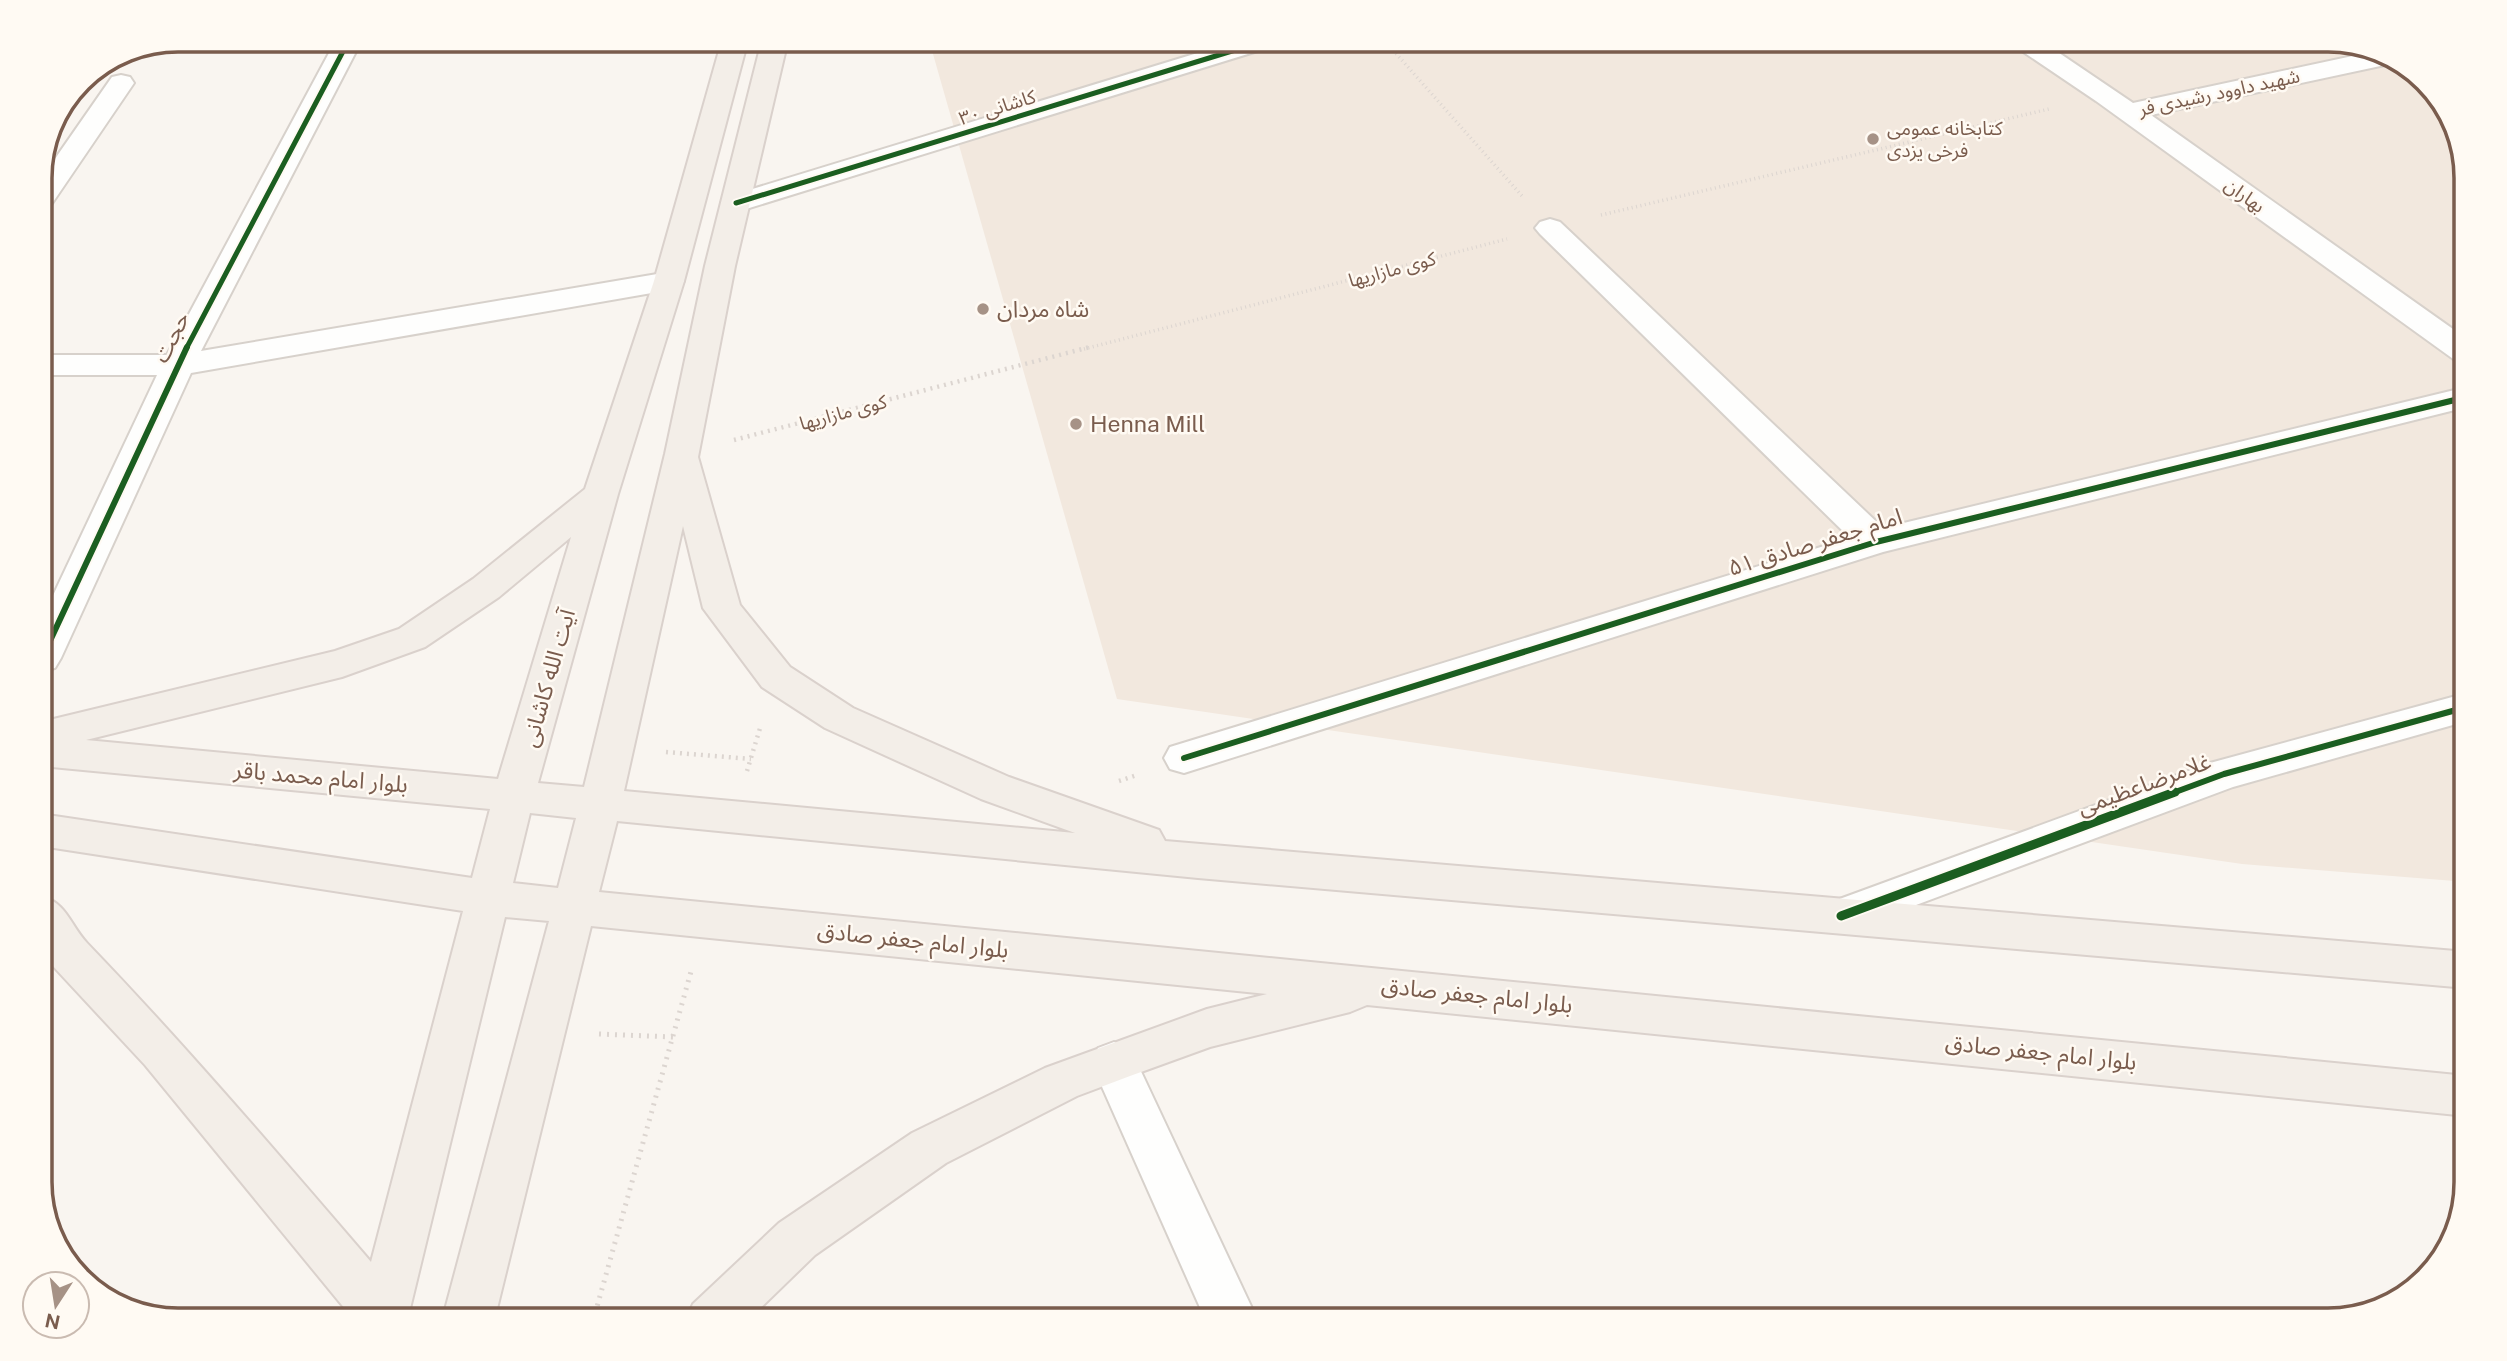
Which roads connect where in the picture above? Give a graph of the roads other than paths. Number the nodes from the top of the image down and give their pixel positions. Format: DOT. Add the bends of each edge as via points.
graph roads {
  1 [pos="2040,52"];
  2 [pos="342,53"];
  3 [pos="732,53"];
  4 [pos="772,53"];
  5 [pos="1227,53"];
  6 [pos="2371,60"];
  7 [pos="121,83"];
  8 [pos="2117,103"];
  9 [pos="53,182"];
  10 [pos="736,203"];
  11 [pos="1550,228"];
  12 [pos="669,281"];
  13 [pos="2454,345"];
  14 [pos="53,365"];
  15 [pos="178,365"];
  16 [pos="2454,400"];
  17 [pos="682,454"];
  18 [pos="601,494"];
  19 [pos="1876,542"];
  20 [pos="53,634"];
  21 [pos="2454,711"];
  22 [pos="53,734"];
  23 [pos="53,752"];
  24 [pos="1184,758"];
  25 [pos="514,795"];
  26 [pos="601,802"];
  27 [pos="53,832"];
  28 [pos="1198,861"];
  29 [pos="488,898"];
  30 [pos="575,906"];
  31 [pos="1841,916"];
  32 [pos="53,930"];
  33 [pos="2454,969"];
  34 [pos="1379,985"];
  35 [pos="1114,1062"];
  36 [pos="2454,1095"];
  37 [pos="374,1308"];
  38 [pos="385,1308"];
  39 [pos="471,1308"];
  40 [pos="725,1308"];
  41 [pos="1226,1308"];
  1 -- 8 [label="street, بهاران"];
  2 -- 15 [label="street, حجت"];
  3 -- 12 [label="main road, آیت الله کاشانی"];
  4 -- 10 [label="main road"];
  5 -- 10 [label="street, کاشانی ۳۰"];
  6 -- 8 [label="street, شهید داوود رشیدی فر"];
  7 -- 9 [label="street"];
  8 -- 13 [label="street, بهاران"];
  10 -- 17 [label="main road"];
  11 -- 19 [label="street"];
  12 -- 15 [label="street, حجت"];
  12 -- 18 [label="main road, آیت الله کاشانی"];
  14 -- 15 [label="street"];
  15 -- 20 [label="street, حجت"];
  16 -- 19 [label="street, امام جعفر صادق ۵۱"];
  17 -- 26 [label="main road"];
  17 -- 28 [label="main road" via="722,608 776,677 839,718 995,788"];
  18 -- 22 [label="main road" via="486,588 412,638 342,663"];
  18 -- 25 [label="main road, آیت الله کاشانی"];
  19 -- 24 [label="street, امام جعفر صادق ۵۱"];
  21 -- 31 [label="street, غلامرضاعظیمی" via="2224,774"];
  23 -- 25 [label="main road, بلوار امام محمد باقر"];
  25 -- 26 [label="main road, بلوار امام محمد باقر"];
  25 -- 29 [label="main road, آیت الله کاشانی"];
  26 -- 28 [label="main road"];
  26 -- 30 [label="main road"];
  27 -- 29 [label="main road"];
  28 -- 31 [label="main road"];
  29 -- 30 [label="main road, بلوار امام جعفر صادق"];
  29 -- 38 [label="main road, آیت الله کاشانی"];
  30 -- 34 [label="main road, بلوار امام جعفر صادق"];
  30 -- 39 [label="main road"];
  31 -- 33 [label="main road"];
  32 -- 37 [label="main road" via="161,1051"];
  34 -- 35 [label="main road" via="1208,1028"];
  34 -- 36 [label="main road, بلوار امام جعفر صادق"];
  35 -- 40 [label="main road" via="1061,1082 929,1148 797,1239"];
  35 -- 41 [label="street"];
}
